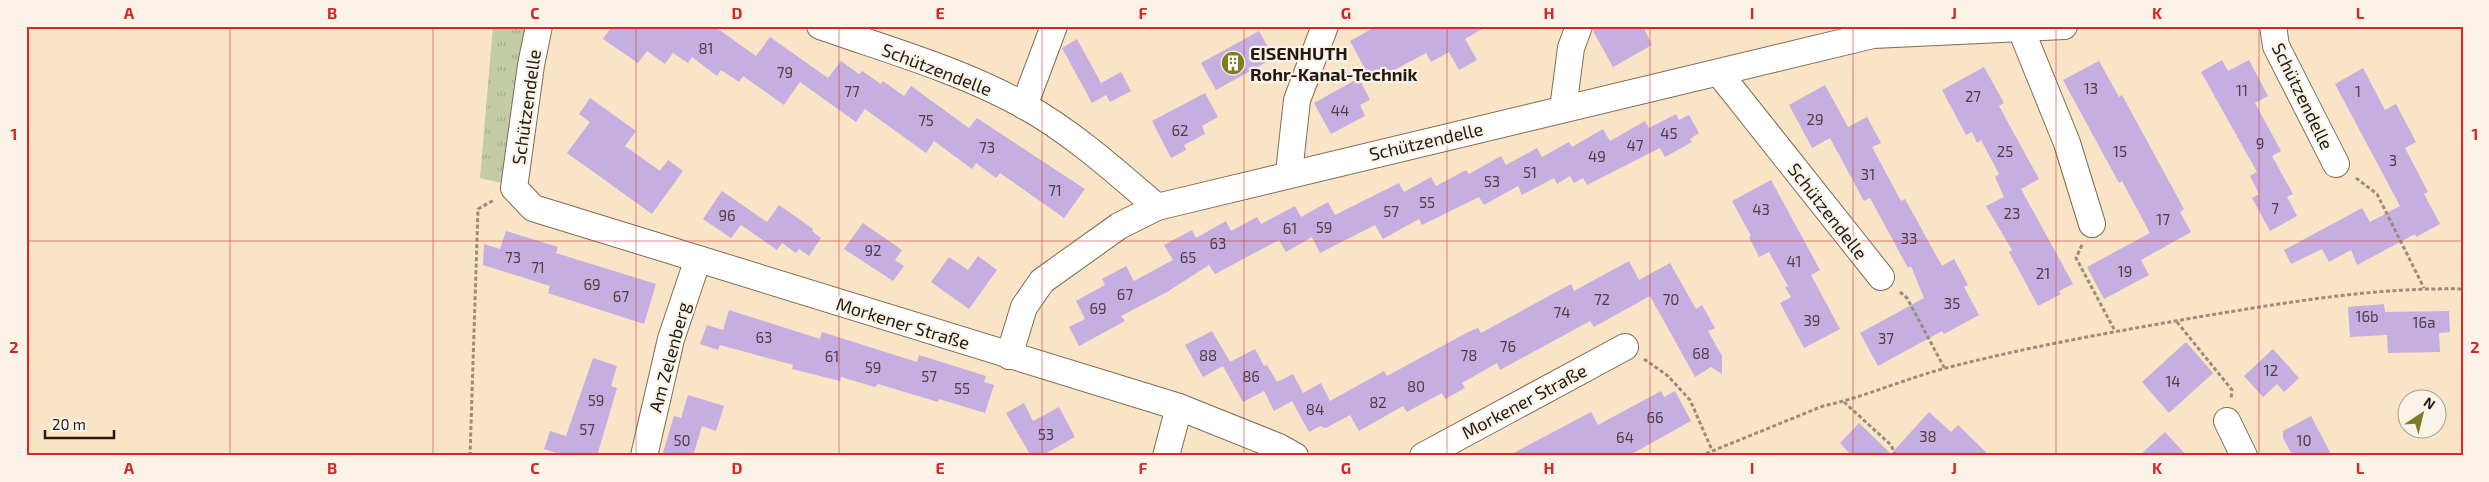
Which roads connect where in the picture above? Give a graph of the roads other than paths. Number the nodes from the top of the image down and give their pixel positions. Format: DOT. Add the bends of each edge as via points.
graph roads {
  1 [pos="539,26"];
  2 [pos="820,26"];
  3 [pos="1054,26"];
  4 [pos="1325,26"];
  5 [pos="1579,26"];
  6 [pos="2064,26"];
  7 [pos="2272,26"];
  8 [pos="2020,28"];
  9 [pos="1873,31"];
  10 [pos="1719,73"];
  11 [pos="1024,106"];
  12 [pos="1563,109"];
  13 [pos="2336,164"];
  14 [pos="1289,173"];
  15 [pos="514,188"];
  16 [pos="1157,207"];
  17 [pos="2092,224"];
  18 [pos="698,259"];
  19 [pos="1881,278"];
  20 [pos="1625,347"];
  21 [pos="1009,356"];
  22 [pos="1178,407"];
  23 [pos="2228,421"];
  24 [pos="644,456"];
  25 [pos="1166,456"];
  26 [pos="1295,456"];
  27 [pos="1423,456"];
  28 [pos="2244,456"];
  1 -- 15 [label="street, Schützendelle" via="530,65"];
  2 -- 11 [label="street, Schützendelle" via="968,78"];
  3 -- 11 [label="street"];
  4 -- 14 [label="street" via="1297,100"];
  5 -- 12 [label="street" via="1571,48"];
  6 -- 8 [label="street, Schützendelle"];
  7 -- 13 [label="street, Schützendelle" via="2276,46"];
  8 -- 9 [label="street, Schützendelle"];
  8 -- 17 [label="street" via="2067,143"];
  9 -- 10 [label="street, Schützendelle"];
  10 -- 12 [label="street, Schützendelle"];
  10 -- 19 [label="street, Schützendelle"];
  11 -- 16 [label="street, Schützendelle" via="1099,157"];
  12 -- 14 [label="street, Schützendelle"];
  14 -- 16 [label="street, Schützendelle"];
  15 -- 18 [label="street, Morkener Straße" via="533,208"];
  16 -- 21 [label="street, Schützendelle" via="1119,226 1042,281 1024,307"];
  18 -- 21 [label="street, Morkener Straße"];
  18 -- 24 [label="street, Am Zelenberg" via="671,339"];
  20 -- 27 [label="street, Morkener Straße"];
  21 -- 22 [label="street, Morkener Straße"];
  22 -- 25 [label="street"];
  22 -- 26 [label="street, Morkener Straße"];
  23 -- 28 [label="street"];
}
